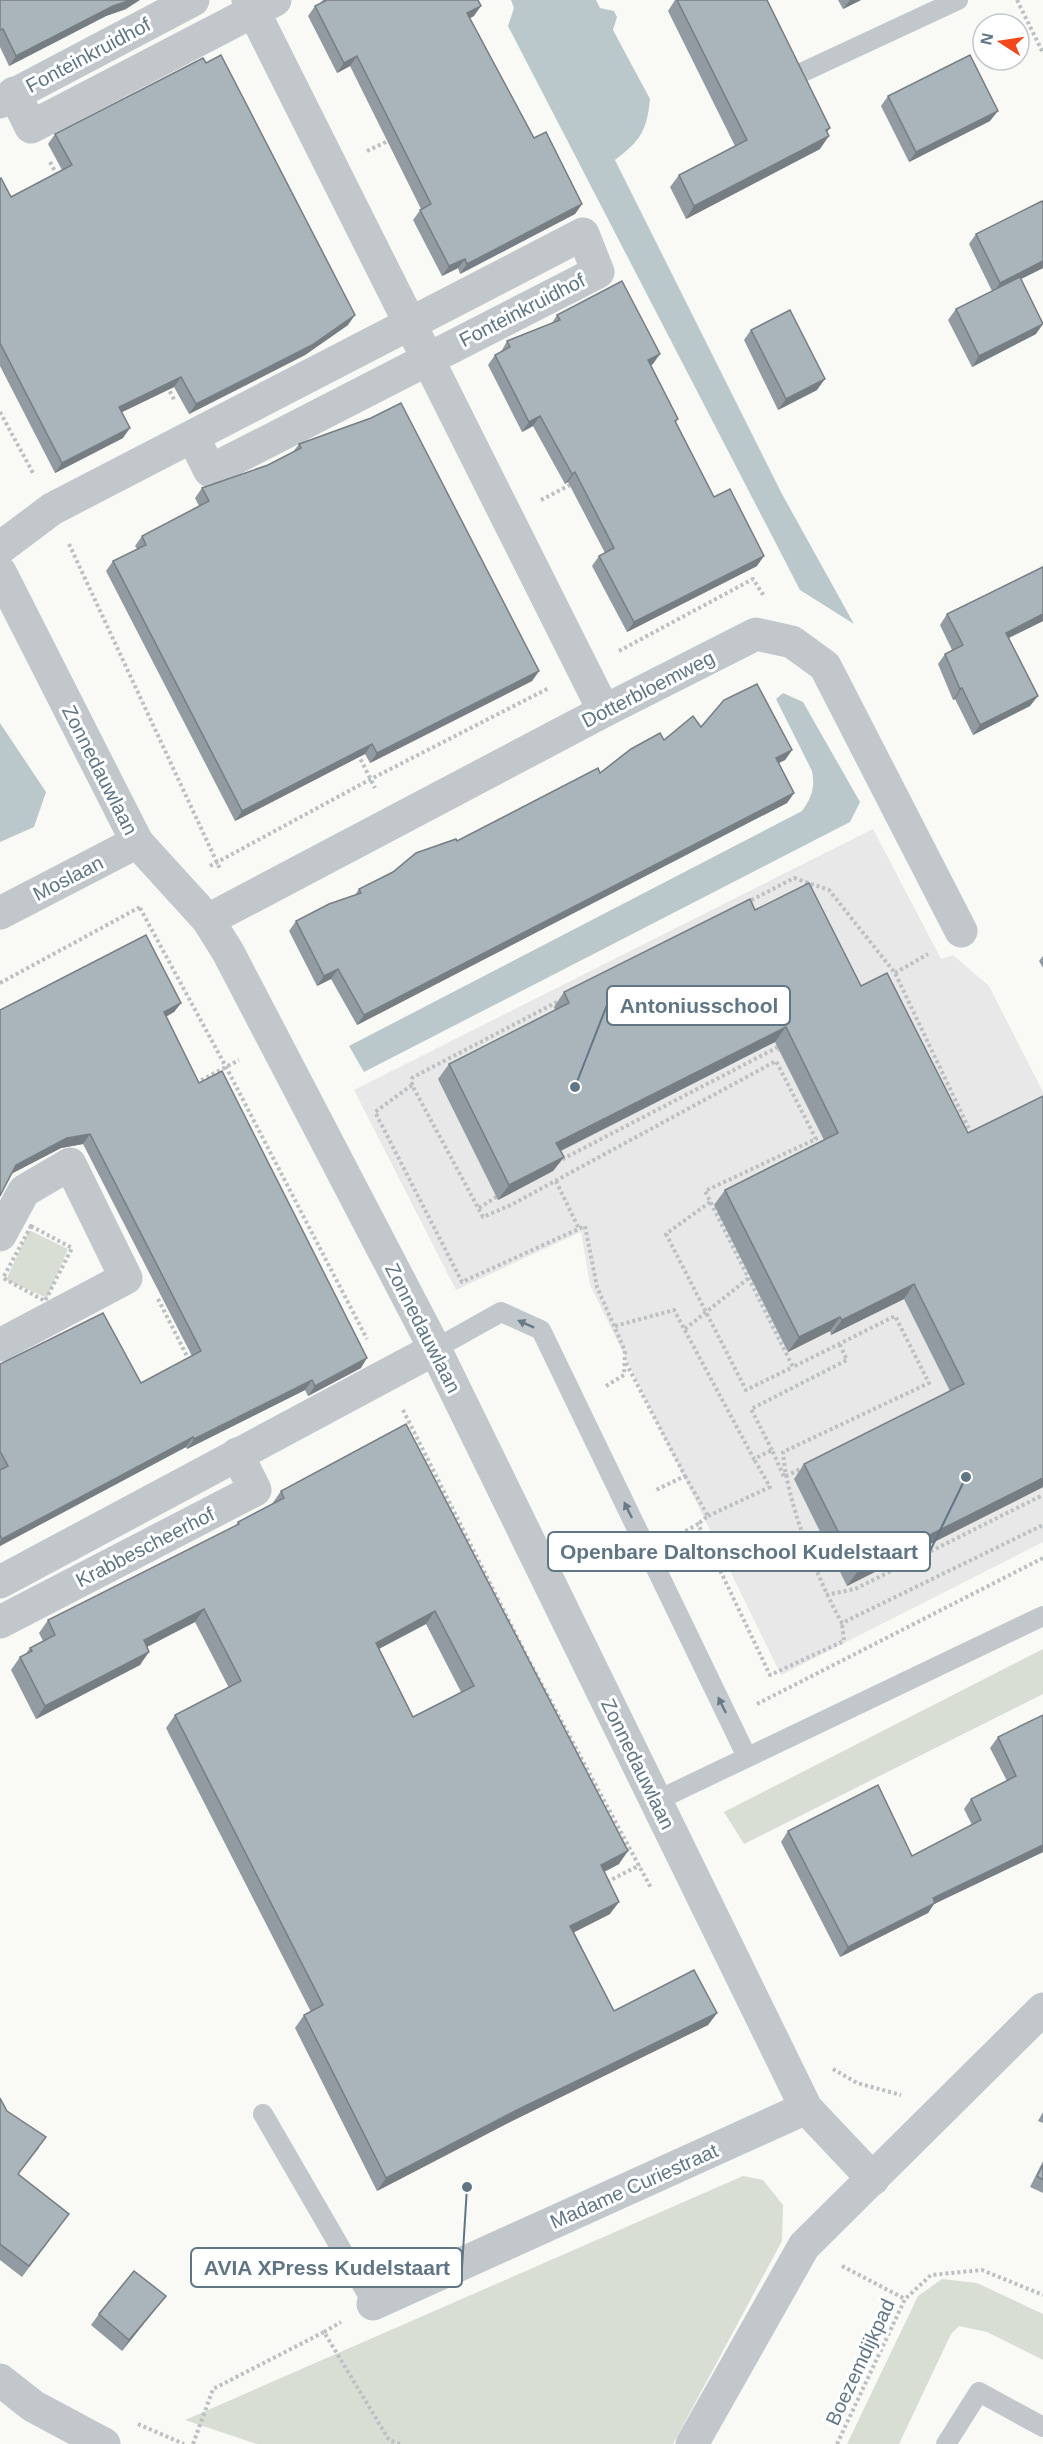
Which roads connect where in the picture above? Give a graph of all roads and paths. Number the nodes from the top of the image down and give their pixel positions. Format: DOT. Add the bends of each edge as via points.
graph roads {
  1 [pos="194,0"];
  2 [pos="958,0"];
  3 [pos="1017,0"];
  4 [pos="259,4"];
  5 [pos="1043,53"];
  6 [pos="801,73"];
  7 [pos="7,98"];
  8 [pos="31,127"];
  9 [pos="63,187"];
  10 [pos="409,324"];
  11 [pos="426,358"];
  12 [pos="162,375"];
  13 [pos="0,412"];
  14 [pos="193,437"];
  15 [pos="52,509"];
  16 [pos="0,548"];
  17 [pos="0,572"];
  18 [pos="792,642"];
  19 [pos="585,669"];
  20 [pos="604,711"];
  21 [pos="355,749"];
  22 [pos="371,778"];
  23 [pos="392,823"];
  24 [pos="137,842"];
  25 [pos="217,861"];
  26 [pos="180,886"];
  27 [pos="140,907"];
  28 [pos="738,908"];
  29 [pos="0,913"];
  30 [pos="222,913"];
  31 [pos="961,931"];
  32 [pos="0,983"];
  33 [pos="568,996"];
  34 [pos="274,1041"];
  35 [pos="783,1058"];
  36 [pos="226,1067"];
  37 [pos="412,1085"];
  38 [pos="186,1089"];
  39 [pos="976,1145"];
  40 [pos="550,1166"];
  41 [pos="556,1181"];
  42 [pos="510,1189"];
  43 [pos="710,1202"];
  44 [pos="478,1208"];
  45 [pos="579,1229"];
  46 [pos="8,1244"];
  47 [pos="755,1275"];
  48 [pos="126,1278"];
  49 [pos="748,1278"];
  50 [pos="707,1313"];
  51 [pos="615,1326"];
  52 [pos="685,1329"];
  53 [pos="839,1343"];
  54 [pos="0,1345"];
  55 [pos="435,1349"];
  56 [pos="625,1362"];
  57 [pos="793,1367"];
  58 [pos="195,1372"];
  59 [pos="386,1375"];
  60 [pos="576,1403"];
  61 [pos="772,1450"];
  62 [pos="237,1454"];
  63 [pos="754,1459"];
  64 [pos="814,1462"];
  65 [pos="685,1476"];
  66 [pos="784,1477"];
  67 [pos="1043,1496"];
  68 [pos="625,1504"];
  69 [pos="708,1516"];
  70 [pos="698,1524"];
  71 [pos="1043,1525"];
  72 [pos="649,1552"];
  73 [pos="1043,1558"];
  74 [pos="0,1582"];
  75 [pos="826,1595"];
  76 [pos="1043,1616"];
  77 [pos="0,1622"];
  78 [pos="842,1623"];
  79 [pos="574,1633"];
  80 [pos="528,1659"];
  81 [pos="519,1664"];
  82 [pos="729,1718"];
  83 [pos="747,1757"];
  84 [pos="656,1801"];
  85 [pos="678,1845"];
  86 [pos="639,1866"];
  87 [pos="597,1887"];
  88 [pos="656,1897"];
  89 [pos="1043,2009"];
  90 [pos="806,2108"];
  91 [pos="262,2114"];
  92 [pos="873,2178"];
  93 [pos="804,2246"];
  94 [pos="1043,2295"];
  95 [pos="905,2299"];
  96 [pos="373,2304"];
  97 [pos="0,2380"];
  98 [pos="1043,2427"];
  99 [pos="948,2443"];
  100 [pos="104,2444"];
  101 [pos="193,2444"];
  102 [pos="400,2444"];
  103 [pos="692,2444"];
  104 [pos="837,2444"];
  1 -- 7 [label="street, Fonteinkruidhof"];
  2 -- 6 [label="lane"];
  3 -- 5 [label="path"];
  4 -- 8 [label="street, Fonteinkruidhof"];
  4 -- 10 [label="street, Fonteinkruidhof"];
  7 -- 8 [label="street, Fonteinkruidhof"];
  8 -- 9 [label="path"];
  10 -- 11 [label="street, Fonteinkruidhof"];
  10 -- 11 [label="street, Fonteinkruidhof" via="583,234 598,272"];
  10 -- 14 [label="street, Fonteinkruidhof"];
  11 -- 14 [label="street, Fonteinkruidhof" via="210,471"];
  11 -- 19 [label="street, Fonteinkruidhof"];
  12 -- 14 [label="path"];
  13 -- 15 [label="path"];
  14 -- 15 [label="street, Fonteinkruidhof"];
  15 -- 16 [label="street, Fonteinkruidhof"];
  15 -- 25 [label="path"];
  17 -- 24 [label="street, Zonnedauwlaan"];
  18 -- 19 [label="path" via="753,579"];
  18 -- 20 [label="street, Dotterbloemweg" via="756,634"];
  18 -- 31 [label="street, Dotterbloemweg" via="825,666"];
  19 -- 20 [label="street, Fonteinkruidhof"];
  19 -- 22 [label="path"];
  20 -- 23 [label="street, Dotterbloemweg"];
  21 -- 22 [label="path"];
  22 -- 23 [label="path"];
  22 -- 25 [label="path"];
  23 -- 30 [label="street, Dotterbloemweg"];
  24 -- 26 [label="street, Zonnedauwlaan"];
  24 -- 29 [label="street, Moslaan"];
  25 -- 26 [label="path"];
  25 -- 30 [label="path"];
  26 -- 27 [label="path"];
  26 -- 30 [label="street, Zonnedauwlaan"];
  27 -- 32 [label="path"];
  27 -- 36 [label="path"];
  28 -- 39 [label="path" via="794,878 828,890 895,973"];
  30 -- 34 [label="street, Zonnedauwlaan"];
  33 -- 37 [label="path" via="412,1078"];
  34 -- 36 [label="path"];
  34 -- 55 [label="street, Zonnedauwlaan"];
  35 -- 40 [label="path" via="778,1047"];
  36 -- 38 [label="path"];
  36 -- 59 [label="path"];
  37 -- 44 [label="path"];
  37 -- 45 [label="path" via="375,1112 462,1282"];
  41 -- 43 [label="path" via="776,1062 816,1140 705,1191"];
  41 -- 44 [label="path" via="483,1217"];
  41 -- 45 [label="path"];
  42 -- 44 [label="path"];
  43 -- 49 [label="path"];
  43 -- 50 [label="path" via="666,1234"];
  45 -- 51 [label="path" via="585,1226 597,1287"];
  46 -- 46 [label="path" via="3,1278 45,1301 72,1248 31,1226"];
  46 -- 48 [label="street" via="24,1191 70,1164"];
  47 -- 49 [label="path"];
  48 -- 54 [label="street"];
  48 -- 58 [label="path" via="148,1281"];
  49 -- 50 [label="path"];
  49 -- 57 [label="path"];
  50 -- 52 [label="path"];
  50 -- 57 [label="path" via="746,1390"];
  51 -- 52 [label="path" via="675,1310"];
  51 -- 56 [label="path"];
  52 -- 63 [label="path"];
  53 -- 57 [label="path"];
  53 -- 61 [label="path" via="847,1360 751,1409"];
  53 -- 66 [label="path" via="895,1316 928,1383 783,1452"];
  55 -- 59 [label="street, Krabbescheerhof"];
  60 -- 55 [label="lane, one-way" via="541,1330 501,1312"];
  55 -- 79 [label="street, Zonnedauwlaan"];
  56 -- 60 [label="path" via="624,1375"];
  56 -- 65 [label="path"];
  59 -- 62 [label="street, Krabbescheerhof"];
  59 -- 80 [label="path"];
  60 -- 68 [label="lane"];
  61 -- 63 [label="path"];
  61 -- 66 [label="path"];
  62 -- 74 [label="street, Krabbescheerhof"];
  62 -- 77 [label="street, Krabbescheerhof" via="255,1490"];
  63 -- 69 [label="path" via="770,1487"];
  64 -- 66 [label="path"];
  65 -- 68 [label="path"];
  65 -- 69 [label="path"];
  66 -- 75 [label="path"];
  67 -- 75 [label="path" via="855,1589"];
  72 -- 68 [label="lane, one-way"];
  69 -- 70 [label="path"];
  70 -- 72 [label="path"];
  70 -- 78 [label="path" via="770,1675 844,1641"];
  71 -- 78 [label="path"];
  82 -- 72 [label="lane, one-way"];
  73 -- 82 [label="path"];
  75 -- 78 [label="path"];
  76 -- 83 [label="lane"];
  79 -- 80 [label="path"];
  79 -- 84 [label="street, Zonnedauwlaan"];
  80 -- 81 [label="path"];
  80 -- 86 [label="path"];
  82 -- 83 [label="lane"];
  83 -- 84 [label="lane"];
  84 -- 85 [label="street, Zonnedauwlaan"];
  85 -- 86 [label="path"];
  85 -- 90 [label="street, Zonnedauwlaan"];
  86 -- 87 [label="path"];
  86 -- 88 [label="path"];
  89 -- 92 [label="street"];
  90 -- 92 [label="street"];
  90 -- 96 [label="street, Madame Curiestraat"];
  91 -- 96 [label="lane"];
  92 -- 93 [label="street"];
  93 -- 95 [label="path"];
  93 -- 103 [label="street"];
  94 -- 95 [label="path, Boezemdijkpad" via="982,2270 931,2275"];
  95 -- 104 [label="path, Boezemdijkpad"];
  97 -- 100 [label="street" via="33,2406"];
  98 -- 99 [label="lane" via="979,2392"];
  101 -- 102 [label="path" via="213,2389 324,2332 389,2439"];
}
